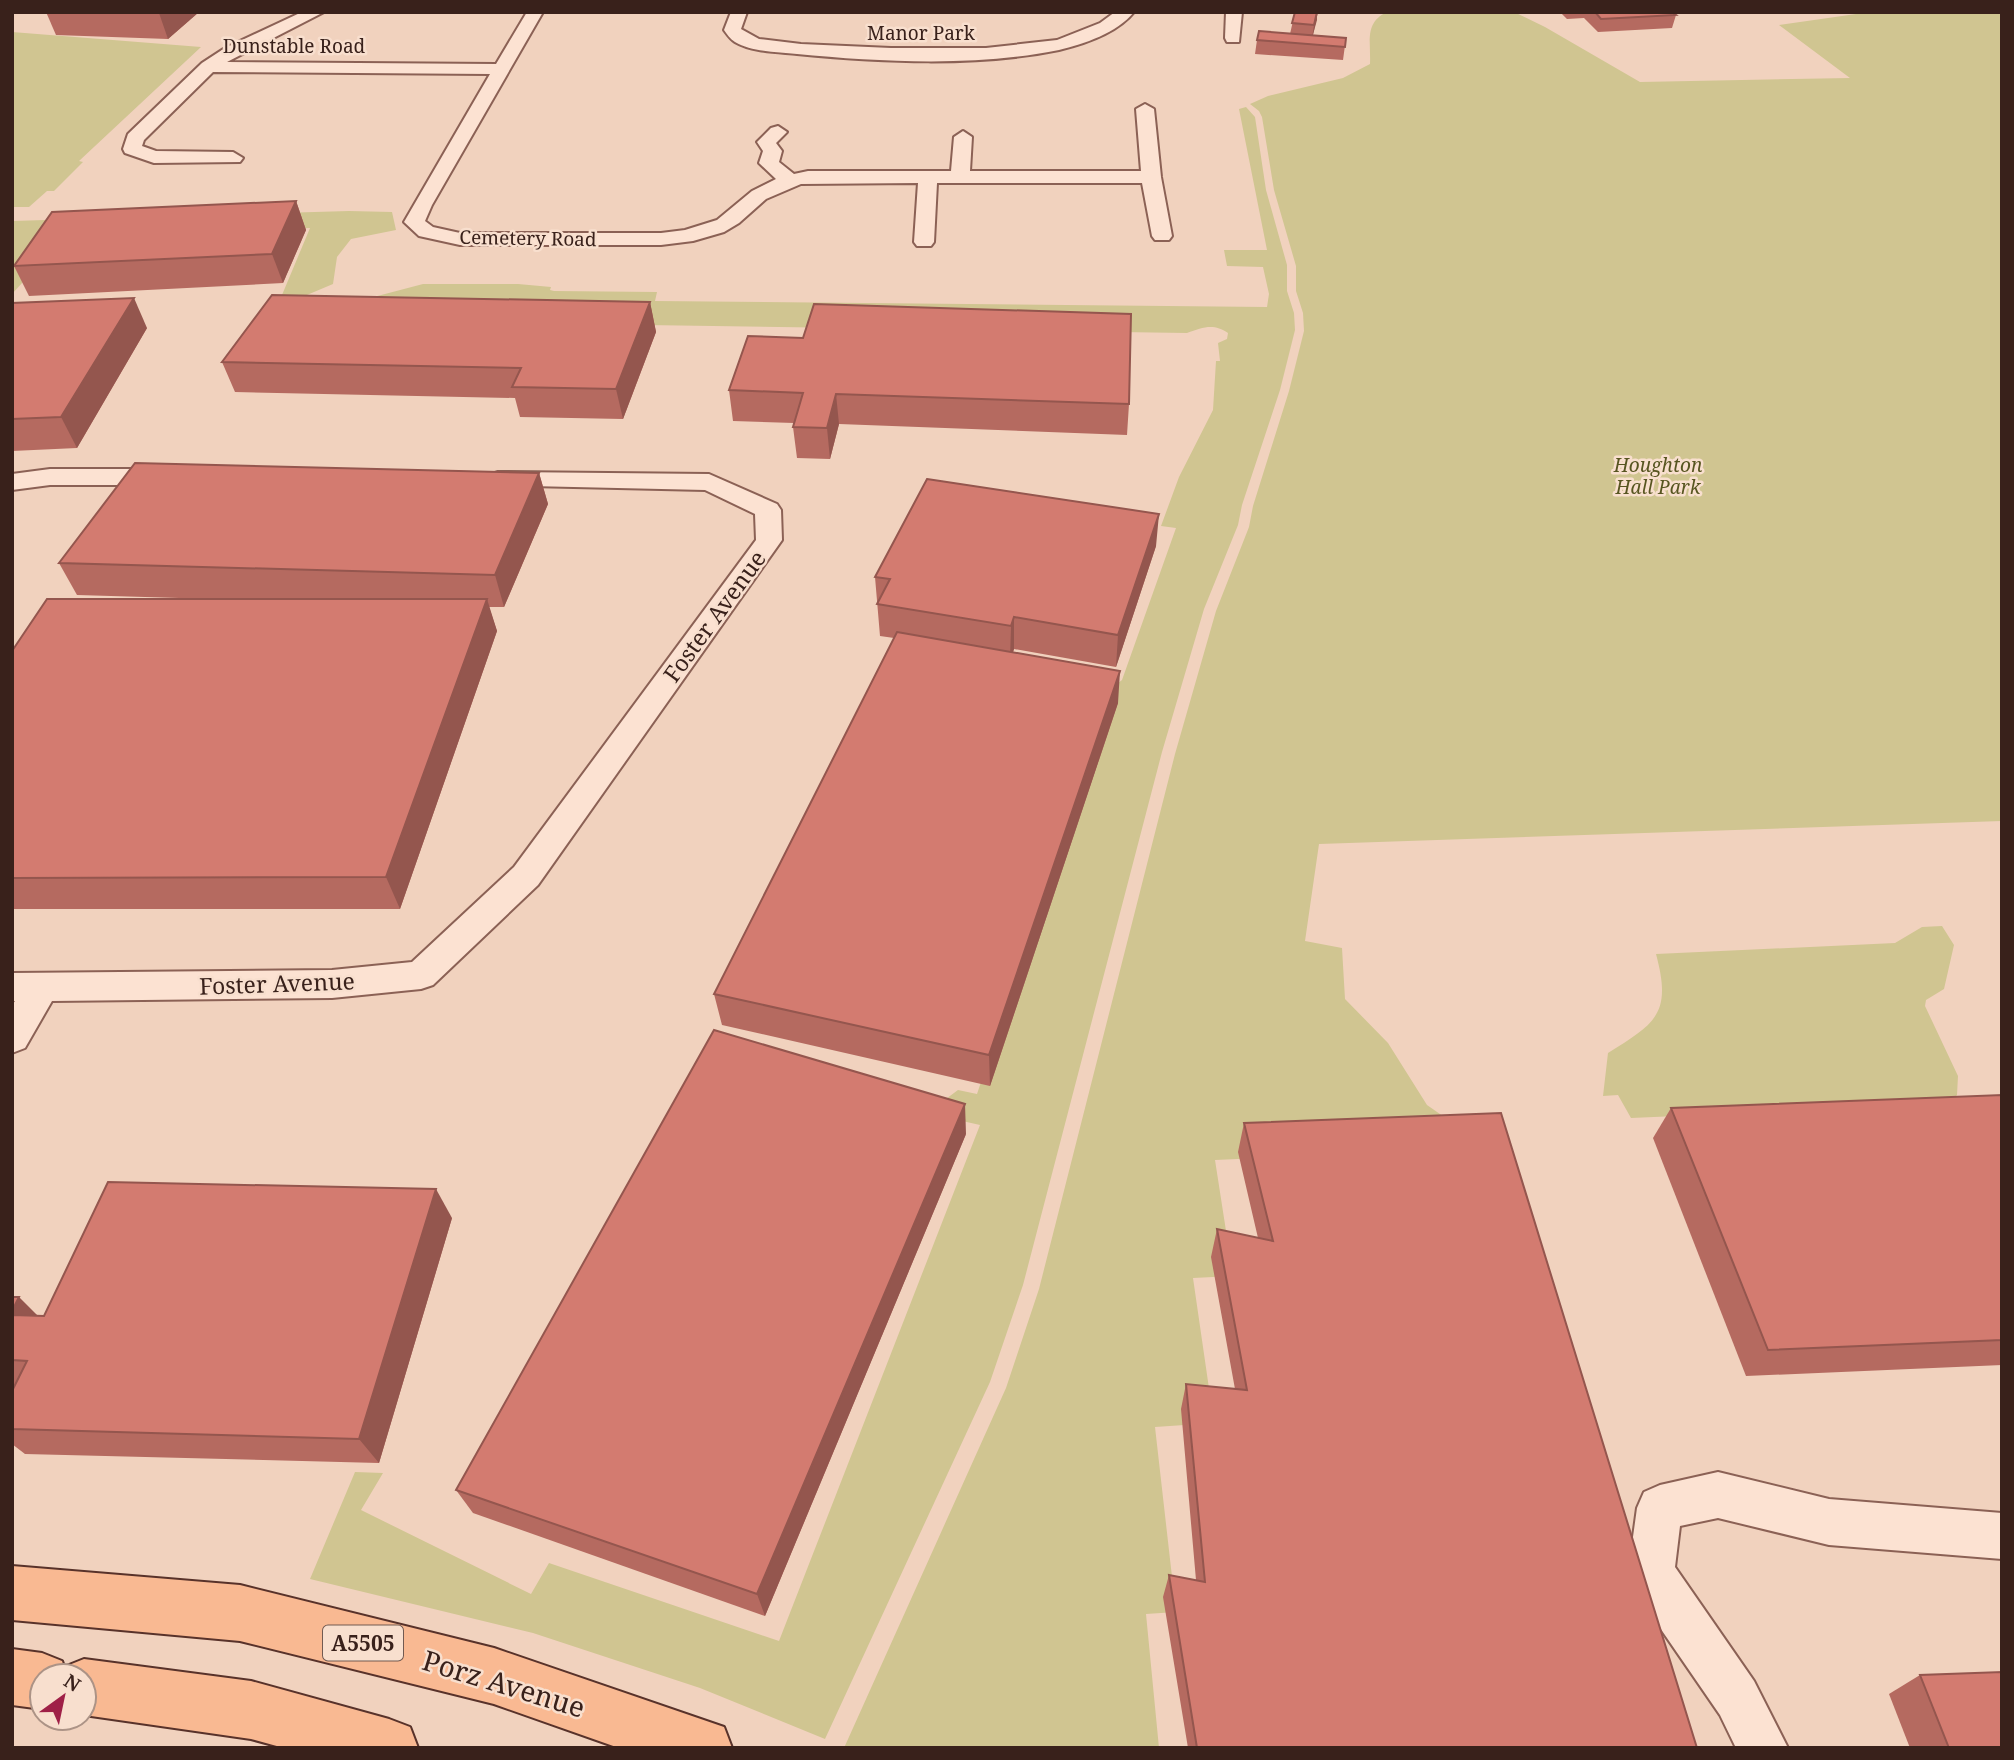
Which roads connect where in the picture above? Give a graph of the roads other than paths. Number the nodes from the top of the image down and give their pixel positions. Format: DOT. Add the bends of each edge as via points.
graph roads {
  1 [pos="316,12"];
  2 [pos="536,12"];
  3 [pos="739,12"];
  4 [pos="1126,12"];
  5 [pos="1234,12"];
  6 [pos="1233,38"];
  7 [pos="208,67"];
  8 [pos="501,69"];
  9 [pos="1145,109"];
  10 [pos="778,132"];
  11 [pos="963,137"];
  12 [pos="233,158"];
  13 [pos="928,176"];
  14 [pos="960,176"];
  15 [pos="1150,177"];
  16 [pos="789,180"];
  17 [pos="1162,236"];
  18 [pos="924,242"];
  19 [pos="202,477"];
  20 [pos="470,480"];
  21 [pos="12,482"];
  22 [pos="27,987"];
  23 [pos="12,1038"];
  24 [pos="2002,1536"];
  25 [pos="12,1593"];
  26 [pos="98,1689"];
  27 [pos="389,1748"];
  28 [pos="703,1748"];
  29 [pos="1763,1748"];
  1 -- 7 [label="street, Dunstable Road"];
  2 -- 8 [label="street, Cemetery Road"];
  3 -- 4 [label="street, Manor Park" via="732,30 756,44 862,54 1002,53 1040,48 1093,33"];
  5 -- 6 [label="street"];
  7 -- 8 [label="street, Dunstable Road"];
  7 -- 12 [label="street" via="135,138 132,149 154,157"];
  8 -- 16 [label="street, Cemetery Road" via="414,222 426,232 460,239 685,237 726,224 753,199"];
  9 -- 15 [label="street"];
  10 -- 16 [label="street" via="766,142 773,151 769,163"];
  11 -- 14 [label="street"];
  13 -- 14 [label="street, Cemetery Road"];
  13 -- 16 [label="street, Cemetery Road"];
  13 -- 18 [label="street"];
  14 -- 15 [label="street, Cemetery Road"];
  15 -- 17 [label="street"];
  19 -- 21 [label="street" via="50,477"];
  20 -- 22 [label="street, Foster Avenue" via="709,482 768,510 769,540 526,876 421,975 332,984"];
  22 -- 23 [label="street, Foster Avenue"];
  24 -- 29 [label="street" via="1829,1522 1718,1495 1660,1508 1651,1573 1737,1698"];
  25 -- 28 [label="main road, Porz Avenue / A5505" via="240,1613 494,1676"];
  26 -- 27 [label="main road" via="251,1710"];
}
